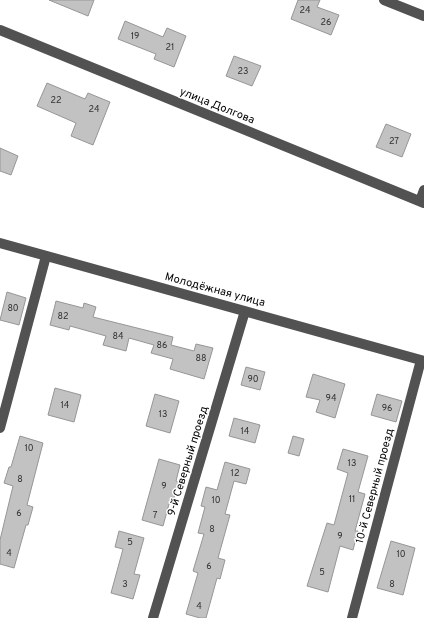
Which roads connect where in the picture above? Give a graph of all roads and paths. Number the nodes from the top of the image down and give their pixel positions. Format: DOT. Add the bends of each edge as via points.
graph roads {
  1 [pos="384,0"];
  2 [pos="424,16"];
  3 [pos="0,30"];
  4 [pos="424,190"];
  5 [pos="422,202"];
  6 [pos="0,243"];
  7 [pos="46,256"];
  8 [pos="245,311"];
  9 [pos="423,361"];
  10 [pos="0,428"];
  11 [pos="153,618"];
  12 [pos="352,618"];
  1 -- 2 [label="street"];
  3 -- 5 [label="street, улица Долгова"];
  4 -- 5 [label="street"];
  6 -- 7 [label="street, Молодёжная улица"];
  7 -- 8 [label="street, Молодёжная улица"];
  7 -- 10 [label="street"];
  8 -- 9 [label="street, Молодёжная улица"];
  8 -- 11 [label="street, 9-й Северный проезд"];
  9 -- 12 [label="street, 10-й Северный проезд"];
}
